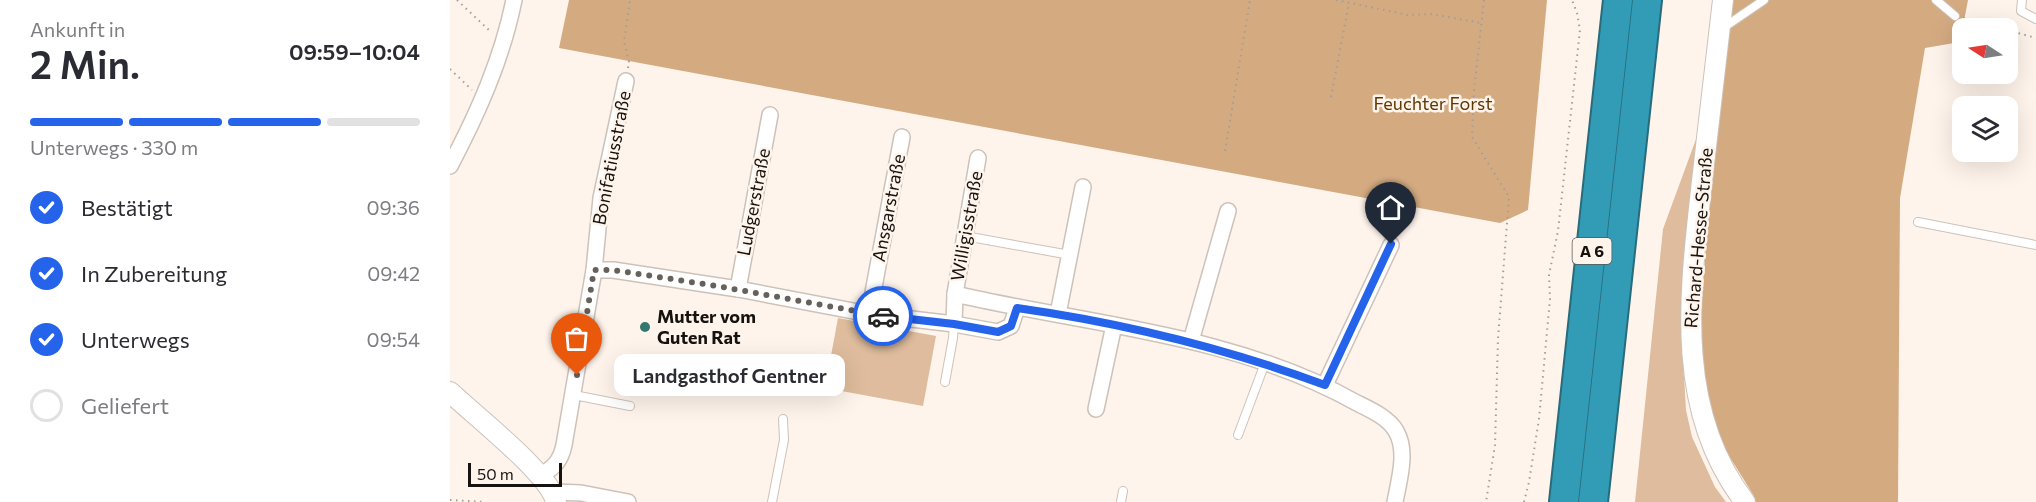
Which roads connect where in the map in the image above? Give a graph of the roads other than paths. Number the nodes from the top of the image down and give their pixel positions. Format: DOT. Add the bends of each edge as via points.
graph roads {
  1 [pos="514,0"];
  2 [pos="1618,0"];
  3 [pos="1647,0"];
  4 [pos="1723,0"];
  5 [pos="1764,0"];
  6 [pos="1936,0"];
  7 [pos="2022,0"];
  8 [pos="1955,16"];
  9 [pos="2036,19"];
  10 [pos="1720,31"];
  11 [pos="627,81"];
  12 [pos="770,115"];
  13 [pos="902,136"];
  14 [pos="978,158"];
  15 [pos="450,166"];
  16 [pos="1083,187"];
  17 [pos="1228,211"];
  18 [pos="1918,222"];
  19 [pos="965,236"];
  20 [pos="1391,244"];
  21 [pos="2036,245"];
  22 [pos="1070,255"];
  23 [pos="594,270"];
  24 [pos="738,290"];
  25 [pos="955,294"];
  26 [pos="1017,308"];
  27 [pos="869,314"];
  28 [pos="1058,314"];
  29 [pos="954,324"];
  30 [pos="1114,325"];
  31 [pos="1191,341"];
  32 [pos="1265,363"];
  33 [pos="945,382"];
  34 [pos="1325,385"];
  35 [pos="450,392"];
  36 [pos="574,395"];
  37 [pos="630,406"];
  38 [pos="1096,409"];
  39 [pos="783,419"];
  40 [pos="1238,435"];
  41 [pos="541,475"];
  42 [pos="1123,491"];
  43 [pos="555,497"];
  44 [pos="628,502"];
  45 [pos="772,502"];
  46 [pos="1120,502"];
  47 [pos="1395,502"];
  48 [pos="1564,502"];
  49 [pos="1593,502"];
  50 [pos="1745,502"];
  1 -- 15 [label="street" via="483,100"];
  2 -- 48 [label="highway, A 6"];
  3 -- 49 [label="highway, A 6"];
  4 -- 10 [label="street, Richard-Hesse-Straße"];
  5 -- 10 [label="lane"];
  6 -- 8 [label="lane"];
  7 -- 9 [label="lane" via="2021,11"];
  10 -- 50 [label="street, Richard-Hesse-Straße" via="1694,252 1691,346 1695,387 1707,431 1725,472"];
  11 -- 23 [label="street, Bonifatiusstraße" via="601,198"];
  12 -- 24 [label="street, Ludgerstraße"];
  13 -- 27 [label="street, Ansgarstraße"];
  14 -- 19 [label="street, Willigisstraße"];
  16 -- 22 [label="street"];
  17 -- 31 [label="street"];
  18 -- 21 [label="lane"];
  19 -- 22 [label="lane"];
  19 -- 25 [label="street, Willigisstraße"];
  20 -- 34 [label="street"];
  22 -- 28 [label="street"];
  23 -- 24 [label="street"];
  23 -- 36 [label="street, Bonifatiusstraße"];
  24 -- 27 [label="street"];
  25 -- 26 [label="street"];
  25 -- 29 [label="street, Willigisstraße"];
  26 -- 28 [label="street"];
  26 -- 29 [label="street" via="1011,326 998,332"];
  27 -- 29 [label="street"];
  28 -- 30 [label="street"];
  29 -- 33 [label="lane"];
  30 -- 31 [label="street"];
  30 -- 38 [label="street"];
  31 -- 32 [label="street"];
  32 -- 34 [label="street"];
  32 -- 40 [label="lane"];
  34 -- 47 [label="street" via="1395,428 1402,443"];
  35 -- 41 [label="street"];
  36 -- 37 [label="lane"];
  36 -- 41 [label="street, Bonifatiusstraße" via="562,453 555,465"];
  39 -- 45 [label="lane" via="784,440"];
  41 -- 43 [label="street"];
  42 -- 46 [label="lane"];
  43 -- 44 [label="street" via="581,493"];
}
